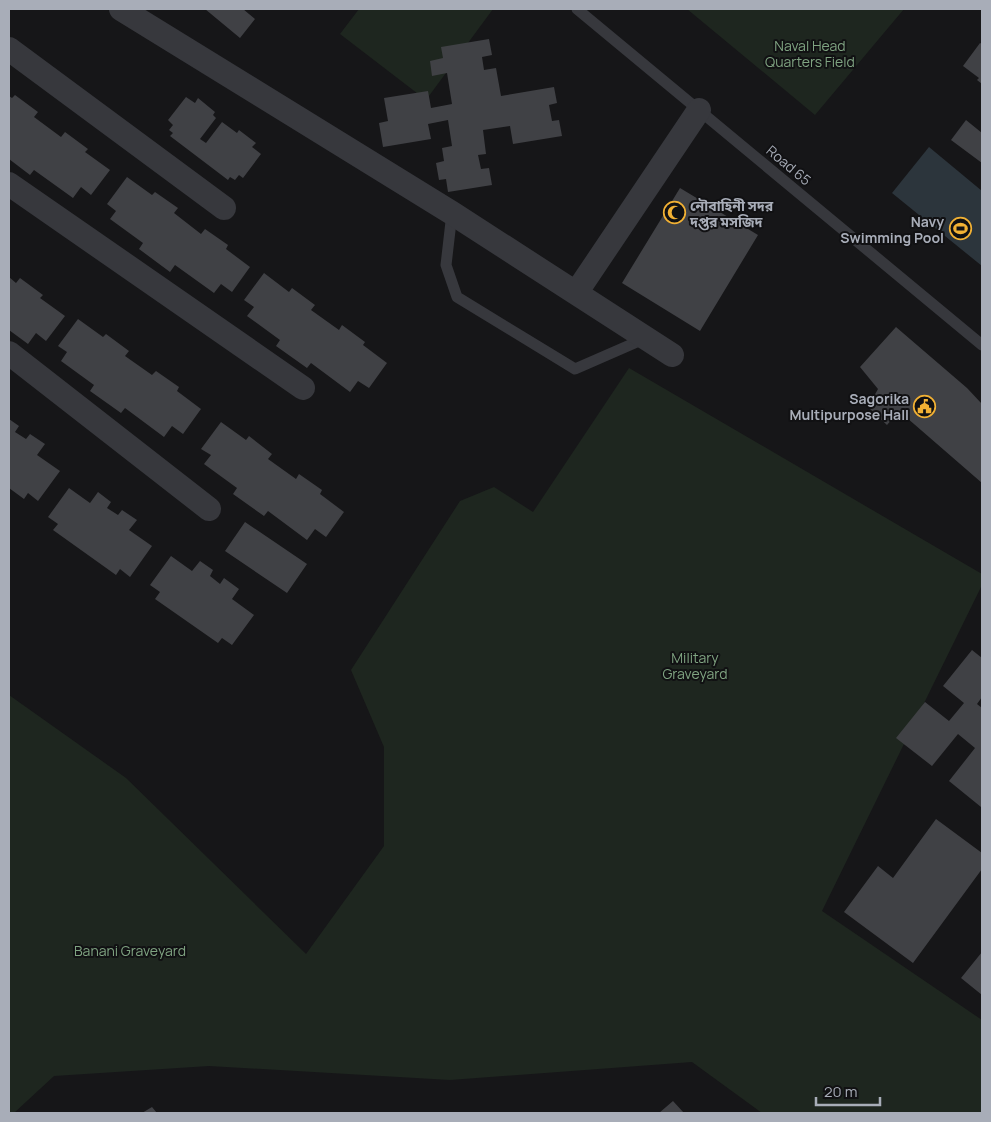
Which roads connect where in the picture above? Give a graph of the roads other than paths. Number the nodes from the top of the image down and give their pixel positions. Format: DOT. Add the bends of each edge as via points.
graph roads {
  1 [pos="120,9"];
  2 [pos="577,9"];
  3 [pos="9,49"];
  4 [pos="699,110"];
  5 [pos="9,184"];
  6 [pos="224,208"];
  7 [pos="452,213"];
  8 [pos="576,293"];
  9 [pos="646,338"];
  10 [pos="982,345"];
  11 [pos="9,353"];
  12 [pos="672,355"];
  13 [pos="303,388"];
  14 [pos="209,509"];
  1 -- 7 [label="street"];
  2 -- 4 [label="lane, Road 65"];
  3 -- 6 [label="street"];
  4 -- 8 [label="street"];
  4 -- 10 [label="lane, Road 65"];
  5 -- 13 [label="street"];
  7 -- 8 [label="street"];
  7 -- 9 [label="lane" via="446,265 457,296 575,369"];
  8 -- 9 [label="street"];
  9 -- 12 [label="street"];
  11 -- 14 [label="street"];
}
